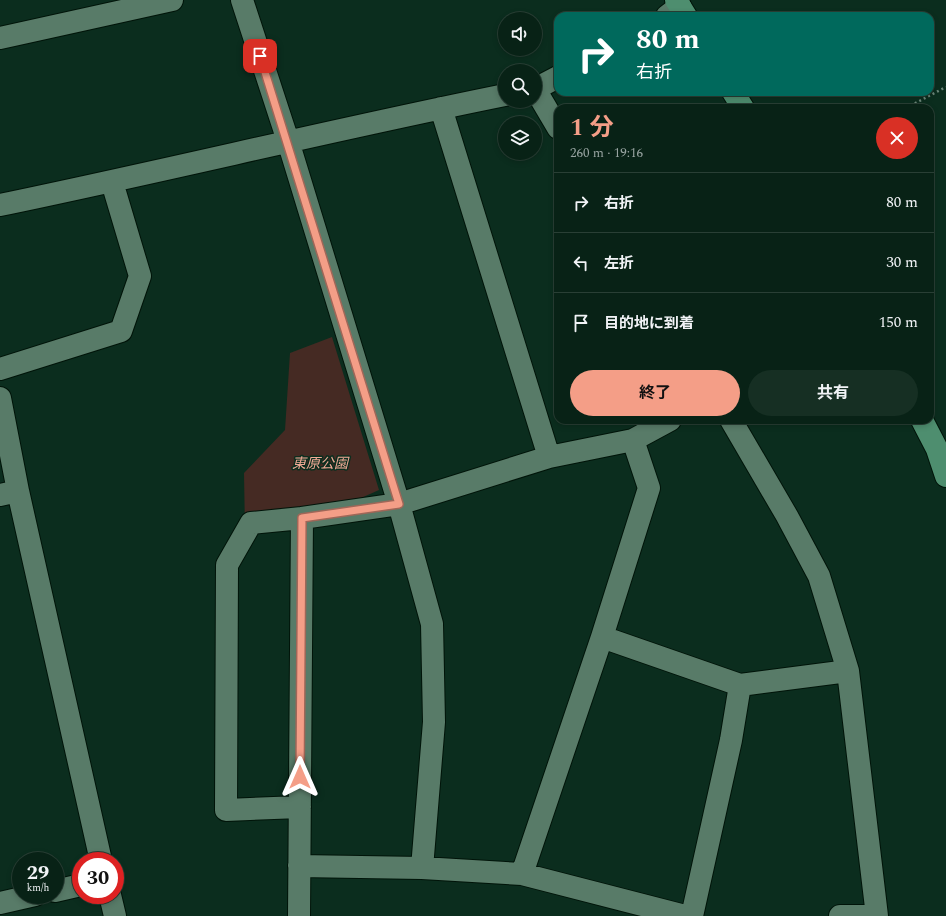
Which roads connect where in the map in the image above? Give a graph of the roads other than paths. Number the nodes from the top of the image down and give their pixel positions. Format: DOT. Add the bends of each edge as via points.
graph roads {
  1 [pos="172,0"];
  2 [pos="242,0"];
  3 [pos="0,38"];
  4 [pos="554,78"];
  5 [pos="542,85"];
  6 [pos="498,96"];
  7 [pos="542,101"];
  8 [pos="441,108"];
  9 [pos="554,121"];
  10 [pos="288,141"];
  11 [pos="112,182"];
  12 [pos="0,205"];
  13 [pos="0,369"];
  14 [pos="0,398"];
  15 [pos="663,424"];
  16 [pos="733,424"];
  17 [pos="925,424"];
  18 [pos="633,440"];
  19 [pos="941,447"];
  20 [pos="549,457"];
  21 [pos="946,476"];
  22 [pos="9,493"];
  23 [pos="399,504"];
  24 [pos="302,518"];
  25 [pos="602,637"];
  26 [pos="848,671"];
  27 [pos="740,685"];
  28 [pos="300,807"];
  29 [pos="99,852"];
  30 [pos="299,866"];
  31 [pos="422,868"];
  32 [pos="522,874"];
  33 [pos="12,900"];
  34 [pos="0,903"];
  35 [pos="112,904"];
  36 [pos="115,916"];
  37 [pos="299,916"];
  38 [pos="685,916"];
  39 [pos="692,916"];
  40 [pos="840,916"];
  41 [pos="877,916"];
  1 -- 3 [label="street"];
  2 -- 10 [label="street"];
  4 -- 5 [label="street"];
  6 -- 8 [label="street"];
  7 -- 9 [label="street"];
  8 -- 10 [label="street"];
  8 -- 20 [label="street"];
  10 -- 11 [label="street"];
  10 -- 23 [label="street"];
  11 -- 12 [label="street"];
  11 -- 13 [label="street" via="140,276 121,331"];
  14 -- 22 [label="street"];
  15 -- 18 [label="street"];
  16 -- 26 [label="street" via="819,576"];
  17 -- 19 [label="main road"];
  18 -- 20 [label="street"];
  18 -- 25 [label="street" via="649,488"];
  19 -- 21 [label="main road"];
  20 -- 23 [label="street"];
  22 -- 29 [label="street"];
  23 -- 24 [label="street"];
  23 -- 31 [label="street" via="432,624 434,722"];
  24 -- 28 [label="street"];
  24 -- 28 [label="street" via="251,523 227,565 226,810"];
  25 -- 27 [label="street"];
  25 -- 32 [label="street"];
  26 -- 27 [label="street"];
  26 -- 41 [label="street"];
  27 -- 39 [label="street" via="731,740"];
  28 -- 30 [label="street"];
  30 -- 31 [label="street"];
  30 -- 37 [label="street"];
  31 -- 32 [label="street"];
  32 -- 38 [label="street"];
  33 -- 34 [label="street"];
  35 -- 36 [label="street"];
  40 -- 41 [label="street"];
}
